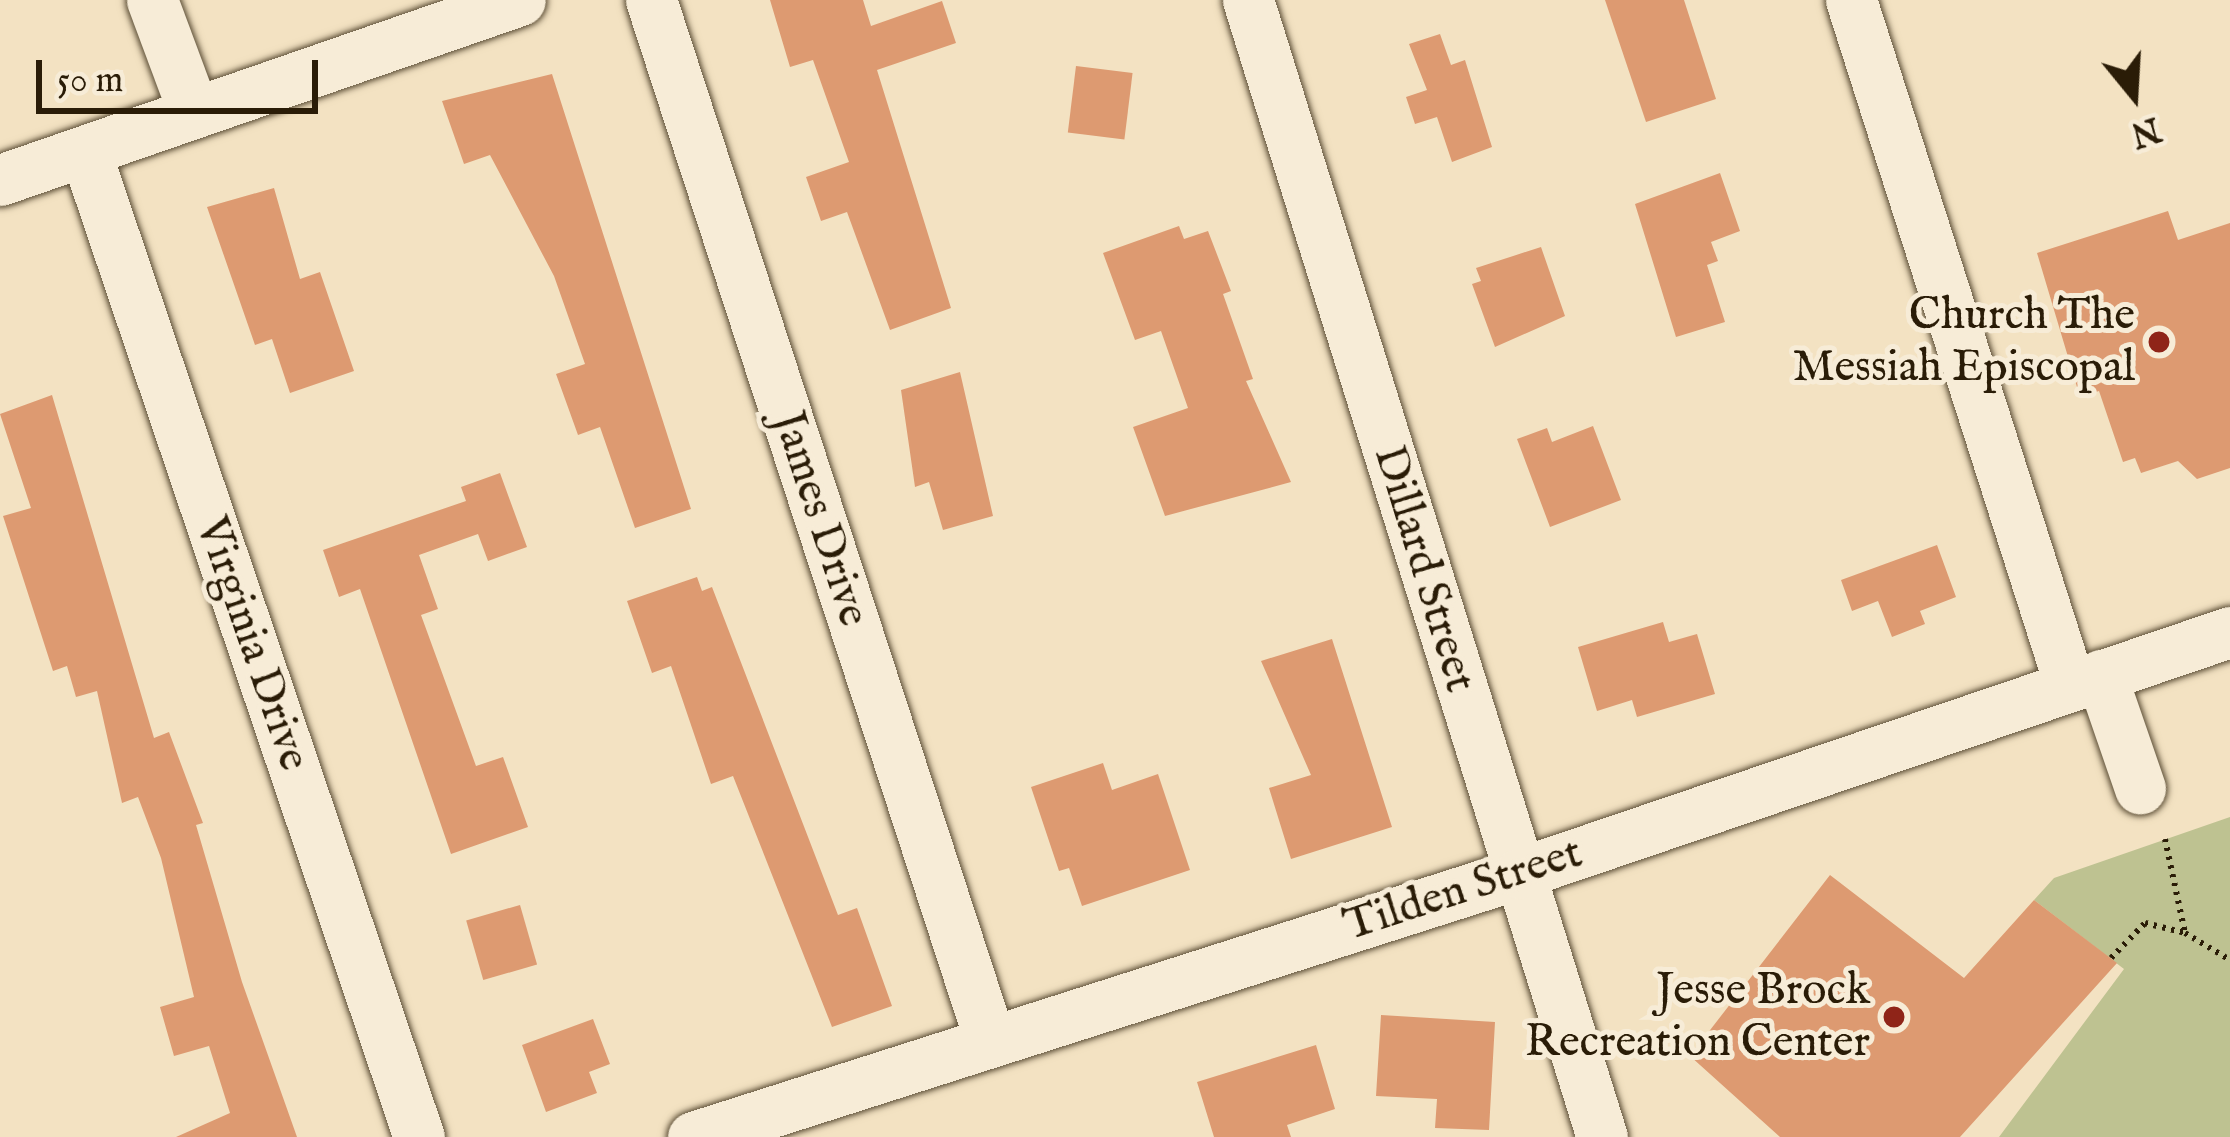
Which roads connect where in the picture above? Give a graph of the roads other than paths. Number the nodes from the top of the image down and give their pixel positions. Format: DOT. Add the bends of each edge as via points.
graph roads {
  1 [pos="152,0"];
  2 [pos="520,0"];
  3 [pos="651,0"];
  4 [pos="1248,0"];
  5 [pos="1851,0"];
  6 [pos="193,110"];
  7 [pos="85,152"];
  8 [pos="0,180"];
  9 [pos="2230,632"];
  10 [pos="2085,680"];
  11 [pos="2140,788"];
  12 [pos="1520,873"];
  13 [pos="989,1038"];
  14 [pos="419,1137"];
  15 [pos="693,1137"];
  16 [pos="1602,1137"];
  1 -- 6 [label="street"];
  2 -- 6 [label="street"];
  3 -- 13 [label="street, James Drive"];
  4 -- 12 [label="street, Dillard Street"];
  5 -- 10 [label="street"];
  6 -- 7 [label="street"];
  7 -- 8 [label="street"];
  7 -- 14 [label="street, Virginia Drive"];
  9 -- 10 [label="street, Tilden Street"];
  10 -- 11 [label="street"];
  10 -- 12 [label="street, Tilden Street"];
  12 -- 13 [label="street, Tilden Street"];
  12 -- 16 [label="street, Dillard Street"];
  13 -- 15 [label="street, Tilden Street"];
}
